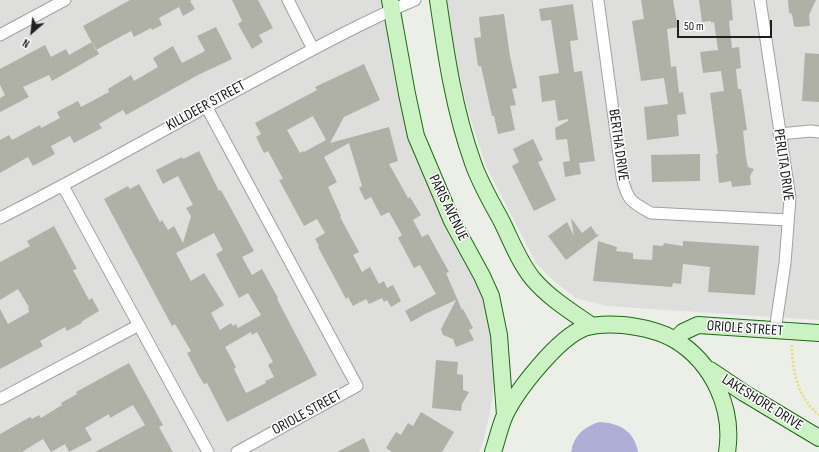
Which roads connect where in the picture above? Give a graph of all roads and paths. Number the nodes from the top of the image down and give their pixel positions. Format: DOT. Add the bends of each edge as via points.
graph roads {
  1 [pos="65,0"];
  2 [pos="288,0"];
  3 [pos="415,0"];
  4 [pos="438,0"];
  5 [pos="598,0"];
  6 [pos="760,0"];
  7 [pos="391,5"];
  8 [pos="0,35"];
  9 [pos="313,49"];
  10 [pos="206,106"];
  11 [pos="819,132"];
  12 [pos="779,134"];
  13 [pos="63,186"];
  14 [pos="0,218"];
  15 [pos="788,220"];
  16 [pos="138,325"];
  17 [pos="592,326"];
  18 [pos="775,331"];
  19 [pos="819,334"];
  20 [pos="675,340"];
  21 [pos="792,344"];
  22 [pos="706,368"];
  23 [pos="0,399"];
  24 [pos="505,415"];
  25 [pos="819,415"];
  26 [pos="819,438"];
  27 [pos="208,452"];
  28 [pos="237,452"];
  29 [pos="492,452"];
  30 [pos="727,452"];
  1 -- 8 [label="street"];
  2 -- 9 [label="street"];
  3 -- 7 [label="street, KILLDEER STREET"];
  4 -- 17 [label="street" via="453,95 473,165 522,264 533,279"];
  5 -- 15 [label="street, BERTHA DRIVE" via="622,177 627,196 651,213"];
  6 -- 12 [label="street, PERLITA DRIVE"];
  7 -- 9 [label="street, KILLDEER STREET"];
  7 -- 24 [label="street, PARIS AVENUE" via="416,136 452,221 491,296 499,335"];
  9 -- 10 [label="street, KILLDEER STREET"];
  10 -- 13 [label="street, KILLDEER STREET"];
  10 -- 28 [label="street, ORIOLE STREET" via="357,386"];
  11 -- 12 [label="street"];
  12 -- 15 [label="street, PERLITA DRIVE" via="790,198"];
  13 -- 14 [label="street, KILLDEER STREET"];
  13 -- 16 [label="street"];
  15 -- 18 [label="street, PERLITA DRIVE" via="785,263"];
  16 -- 23 [label="street"];
  16 -- 27 [label="street"];
  17 -- 20 [label="street, LAKESHORE DRIVE" via="630,326 654,331"];
  17 -- 24 [label="street, LAKESHORE DRIVE" via="571,336 545,359 522,387"];
  18 -- 19 [label="street, ORIOLE STREET"];
  18 -- 20 [label="street, ORIOLE STREET" via="698,325 683,332"];
  20 -- 22 [label="street, LAKESHORE DRIVE"];
  21 -- 25 [label="path" via="797,384 808,404"];
  22 -- 26 [label="street, LAKESHORE DRIVE"];
  22 -- 30 [label="street, LAKESHORE DRIVE" via="719,390 726,414 729,427"];
  24 -- 29 [label="street, LAKESHORE DRIVE"];
}
